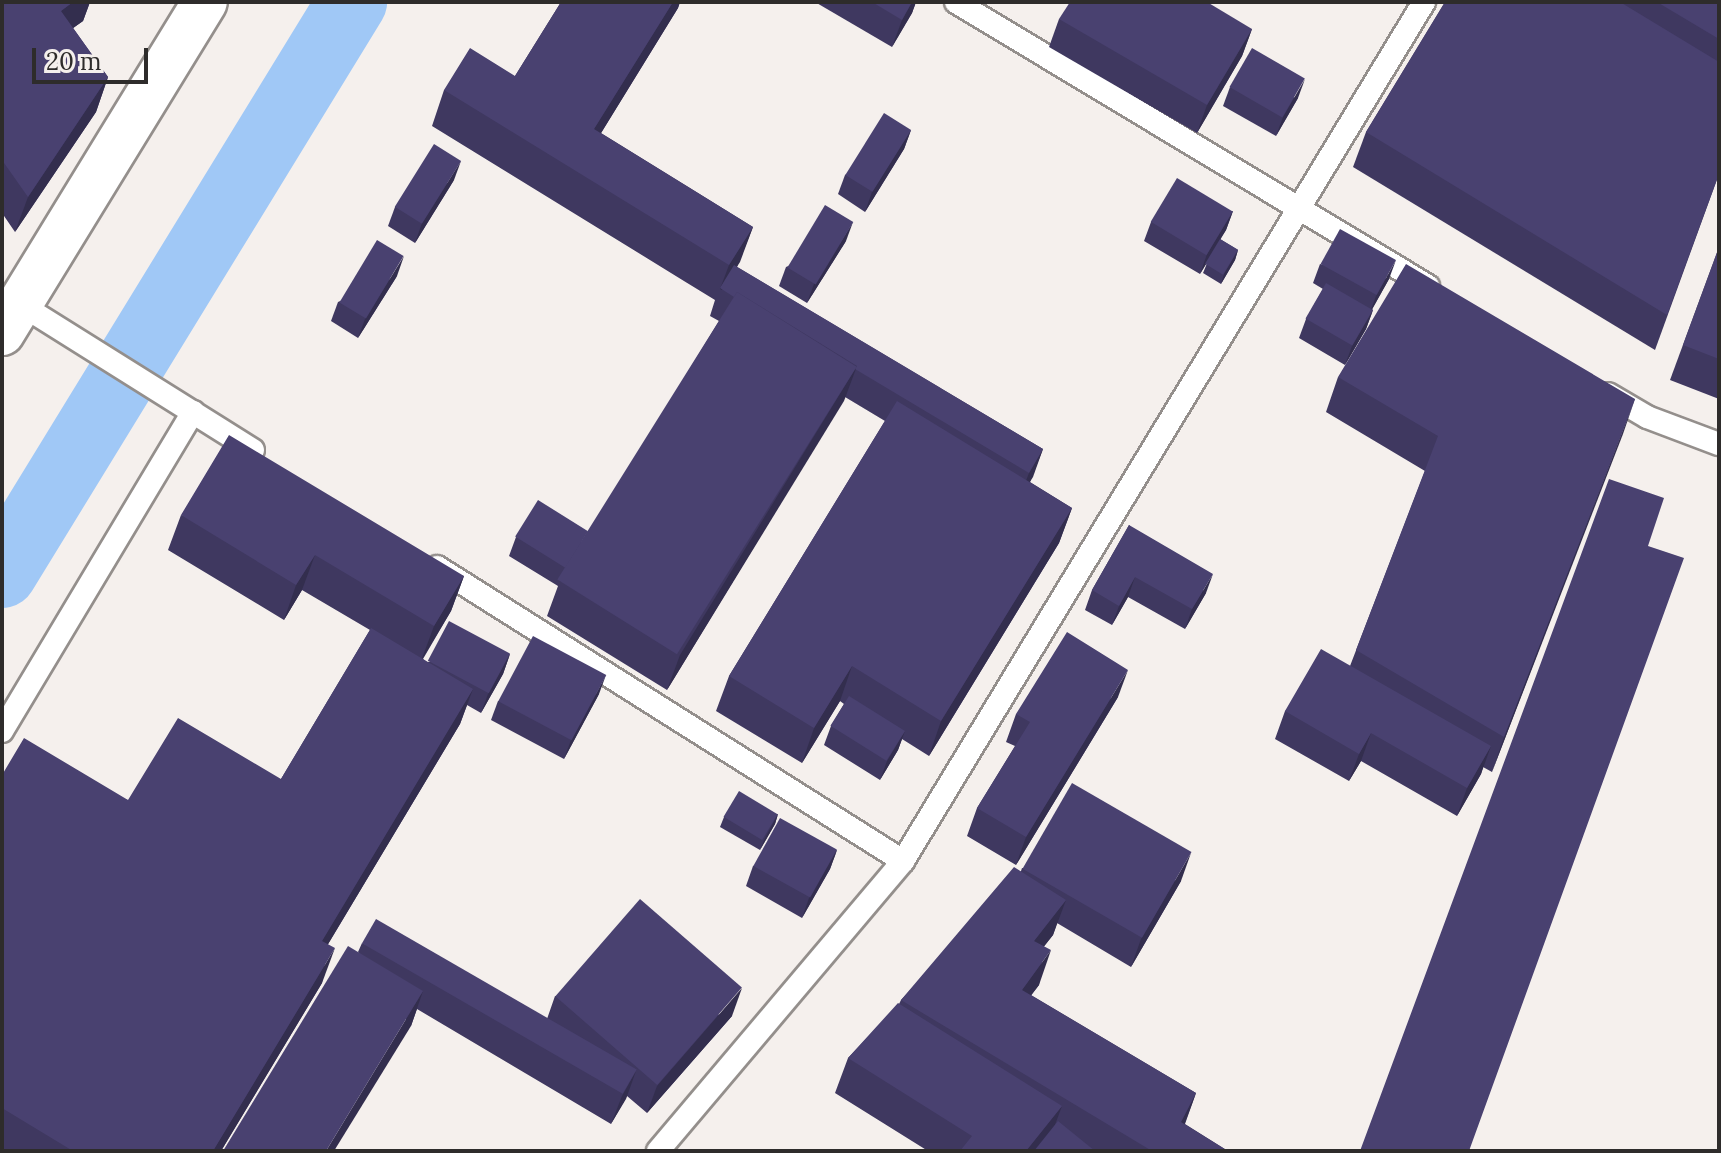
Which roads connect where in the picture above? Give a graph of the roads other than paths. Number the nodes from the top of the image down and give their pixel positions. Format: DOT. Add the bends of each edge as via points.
graph roads {
  1 [pos="205,2"];
  2 [pos="956,2"];
  3 [pos="1424,2"];
  4 [pos="1299,208"];
  5 [pos="1446,297"];
  6 [pos="8,305"];
  7 [pos="1593,385"];
  8 [pos="193,412"];
  9 [pos="1719,444"];
  10 [pos="273,463"];
  11 [pos="420,556"];
  12 [pos="2,731"];
  13 [pos="903,861"];
  14 [pos="658,1151"];
  1 -- 6 [label="street"];
  2 -- 4 [label="lane"];
  3 -- 4 [label="lane"];
  4 -- 5 [label="lane"];
  4 -- 13 [label="lane"];
  6 -- 8 [label="lane"];
  7 -- 9 [label="lane" via="1647,417"];
  8 -- 10 [label="lane"];
  8 -- 12 [label="lane"];
  11 -- 13 [label="lane"];
  13 -- 14 [label="lane"];
}
